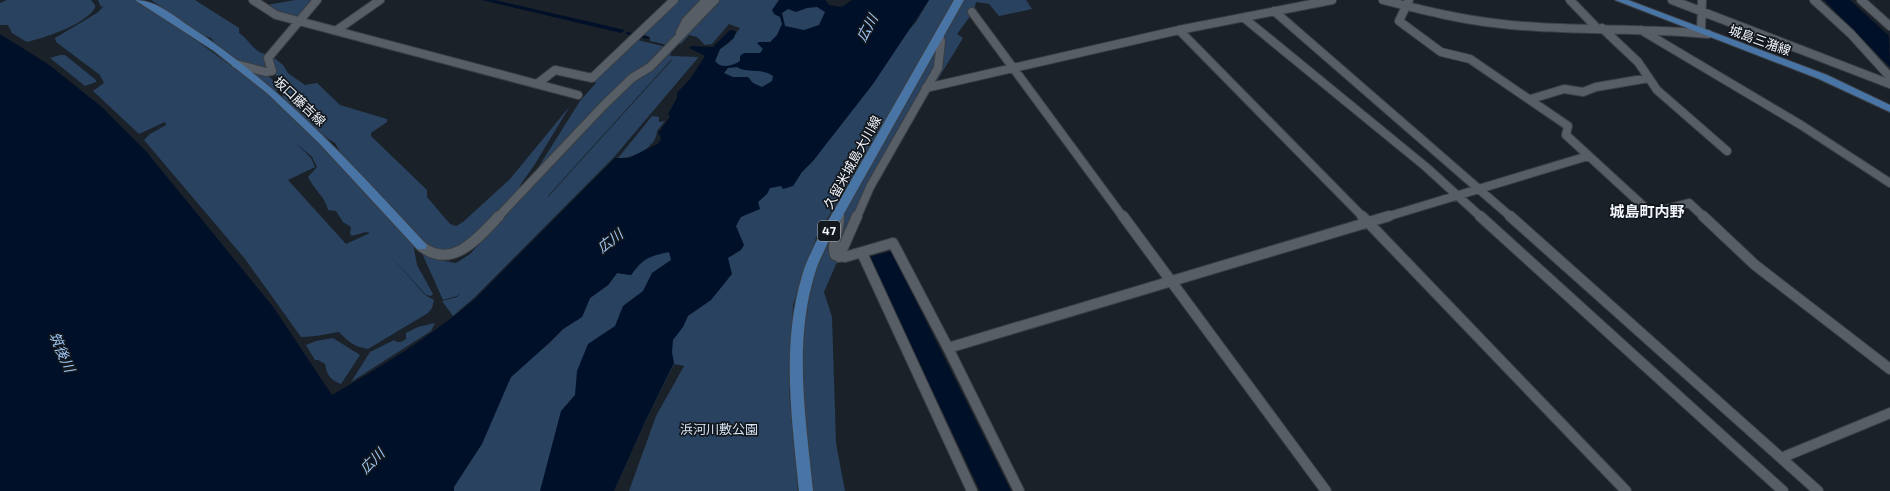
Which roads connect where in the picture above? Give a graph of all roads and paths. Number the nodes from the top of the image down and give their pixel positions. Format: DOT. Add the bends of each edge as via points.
graph roads {
  1 [pos="140,0"];
  2 [pos="253,0"];
  3 [pos="317,0"];
  4 [pos="380,0"];
  5 [pos="674,0"];
  6 [pos="706,0"];
  7 [pos="715,0"];
  8 [pos="960,0"];
  9 [pos="1332,0"];
  10 [pos="1383,0"];
  11 [pos="1570,0"];
  12 [pos="1620,0"];
  13 [pos="1672,0"];
  14 [pos="1702,0"];
  15 [pos="1814,0"];
  16 [pos="1861,0"];
  17 [pos="1408,3"];
  18 [pos="1274,11"];
  19 [pos="972,12"];
  20 [pos="1703,12"];
  21 [pos="1244,18"];
  22 [pos="298,20"];
  23 [pos="1890,26"];
  24 [pos="1599,28"];
  25 [pos="1640,29"];
  26 [pos="337,30"];
  27 [pos="1179,30"];
  28 [pos="1705,33"];
  29 [pos="680,36"];
  30 [pos="939,36"];
  31 [pos="236,64"];
  32 [pos="1013,68"];
  33 [pos="1890,77"];
  34 [pos="1649,78"];
  35 [pos="537,84"];
  36 [pos="1890,84"];
  37 [pos="926,88"];
  38 [pos="578,96"];
  39 [pos="1531,99"];
  40 [pos="1890,108"];
  41 [pos="1726,151"];
  42 [pos="1588,156"];
  43 [pos="1890,183"];
  44 [pos="1477,189"];
  45 [pos="1458,194"];
  46 [pos="839,213"];
  47 [pos="1368,222"];
  48 [pos="421,246"];
  49 [pos="862,253"];
  50 [pos="839,257"];
  51 [pos="1171,282"];
  52 [pos="948,348"];
  53 [pos="1890,369"];
  54 [pos="1890,413"];
  55 [pos="1785,461"];
  56 [pos="1815,488"];
  57 [pos="806,491"];
  58 [pos="972,491"];
  59 [pos="1019,491"];
  60 [pos="1326,491"];
  61 [pos="1626,491"];
  62 [pos="1783,491"];
  1 -- 31 [label="main road, 坂口藤吉線" via="165,14"];
  2 -- 22 [label="street" via="276,15"];
  3 -- 22 [label="street"];
  4 -- 26 [label="street"];
  5 -- 35 [label="street" via="592,78 555,70"];
  6 -- 29 [label="street" via="686,20"];
  7 -- 29 [label="street"];
  8 -- 30 [label="main road, 久留米城島大川線 / 47"];
  9 -- 18 [label="street"];
  10 -- 17 [label="street"];
  11 -- 24 [label="street"];
  12 -- 28 [label="main road, 城島三潴線"];
  13 -- 20 [label="street"];
  14 -- 20 [label="street"];
  15 -- 33 [label="street" via="1851,34"];
  16 -- 23 [label="street"];
  17 -- 24 [label="street" via="1465,19 1501,25"];
  17 -- 39 [label="street" via="1399,21 1440,52 1470,59"];
  18 -- 21 [label="street"];
  18 -- 44 [label="street"];
  19 -- 32 [label="street"];
  20 -- 28 [label="street"];
  20 -- 36 [label="street"];
  21 -- 27 [label="street"];
  21 -- 45 [label="street"];
  22 -- 26 [label="street"];
  22 -- 31 [label="street" via="268,58 272,71 266,72"];
  24 -- 25 [label="street"];
  24 -- 34 [label="street" via="1638,62"];
  25 -- 28 [label="street"];
  25 -- 43 [label="street" via="1800,125"];
  26 -- 35 [label="street"];
  27 -- 32 [label="street"];
  27 -- 47 [label="street"];
  28 -- 40 [label="main road, 城島三潴線" via="1823,77"];
  29 -- 48 [label="street" via="650,67 632,78 604,105 472,244 462,251 449,255 426,252"];
  30 -- 37 [label="street" via="941,40 938,68"];
  30 -- 46 [label="main road, 久留米城島大川線 / 47"];
  31 -- 48 [label="main road, 坂口藤吉線" via="288,107 365,184"];
  32 -- 37 [label="street"];
  32 -- 51 [label="street"];
  34 -- 39 [label="street" via="1596,87 1583,92 1564,89"];
  34 -- 41 [label="street" via="1657,90"];
  35 -- 38 [label="street"];
  37 -- 50 [label="street" via="870,187"];
  39 -- 42 [label="street" via="1568,126 1566,135"];
  42 -- 44 [label="street"];
  42 -- 53 [label="street" via="1651,213 1689,203 1755,265"];
  44 -- 45 [label="street"];
  44 -- 55 [label="street"];
  45 -- 47 [label="street"];
  45 -- 62 [label="street"];
  46 -- 50 [label="street" via="840,224 832,249"];
  46 -- 57 [label="main road, 久留米城島大川線 / 47" via="822,242 807,278 798,322 796,381"];
  47 -- 51 [label="street"];
  47 -- 61 [label="street"];
  49 -- 50 [label="street"];
  49 -- 52 [label="street" via="893,243"];
  49 -- 58 [label="street"];
  51 -- 52 [label="street"];
  51 -- 60 [label="street"];
  52 -- 59 [label="street"];
  54 -- 55 [label="street"];
  55 -- 56 [label="street"];
}
